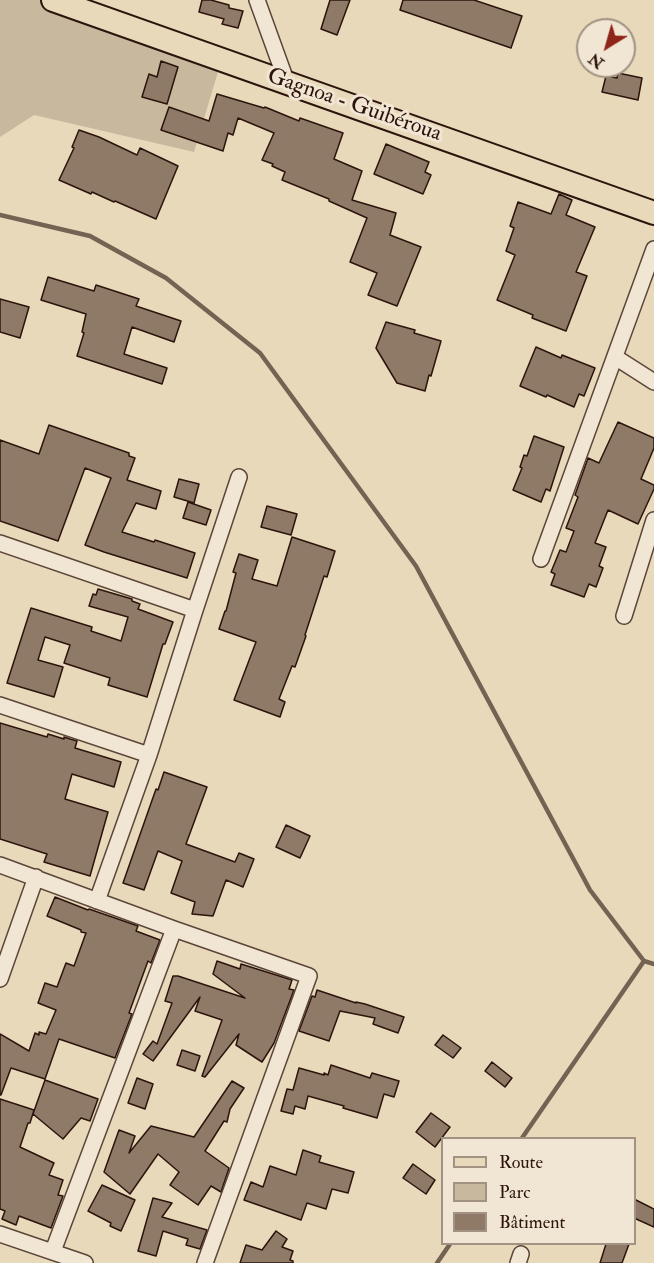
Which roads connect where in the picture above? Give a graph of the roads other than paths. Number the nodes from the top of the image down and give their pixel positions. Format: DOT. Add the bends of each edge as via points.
graph roads {
  1 [pos="53,0"];
  2 [pos="256,0"];
  3 [pos="287,83"];
  4 [pos="654,213"];
  5 [pos="654,249"];
  6 [pos="615,357"];
  7 [pos="654,382"];
  8 [pos="239,477"];
  9 [pos="654,520"];
  10 [pos="0,543"];
  11 [pos="541,559"];
  12 [pos="195,610"];
  13 [pos="624,616"];
  14 [pos="0,705"];
  15 [pos="149,755"];
  16 [pos="0,865"];
  17 [pos="36,877"];
  18 [pos="97,901"];
  19 [pos="174,929"];
  20 [pos="0,979"];
  21 [pos="0,1234"];
  22 [pos="53,1251"];
  23 [pos="85,1263"];
  24 [pos="206,1263"];
  1 -- 3 [label="main road, Gagnoa - Guibéroua"];
  2 -- 3 [label="street"];
  3 -- 4 [label="main road, Gagnoa - Guibéroua"];
  5 -- 6 [label="street"];
  6 -- 7 [label="street"];
  6 -- 11 [label="street"];
  8 -- 12 [label="street"];
  9 -- 13 [label="street"];
  10 -- 12 [label="street"];
  12 -- 15 [label="street"];
  14 -- 15 [label="street"];
  15 -- 18 [label="street"];
  16 -- 17 [label="street"];
  17 -- 18 [label="street"];
  17 -- 20 [label="street"];
  18 -- 19 [label="street"];
  19 -- 22 [label="street"];
  19 -- 24 [label="street" via="309,976"];
  21 -- 22 [label="street"];
  22 -- 23 [label="street"];
}
